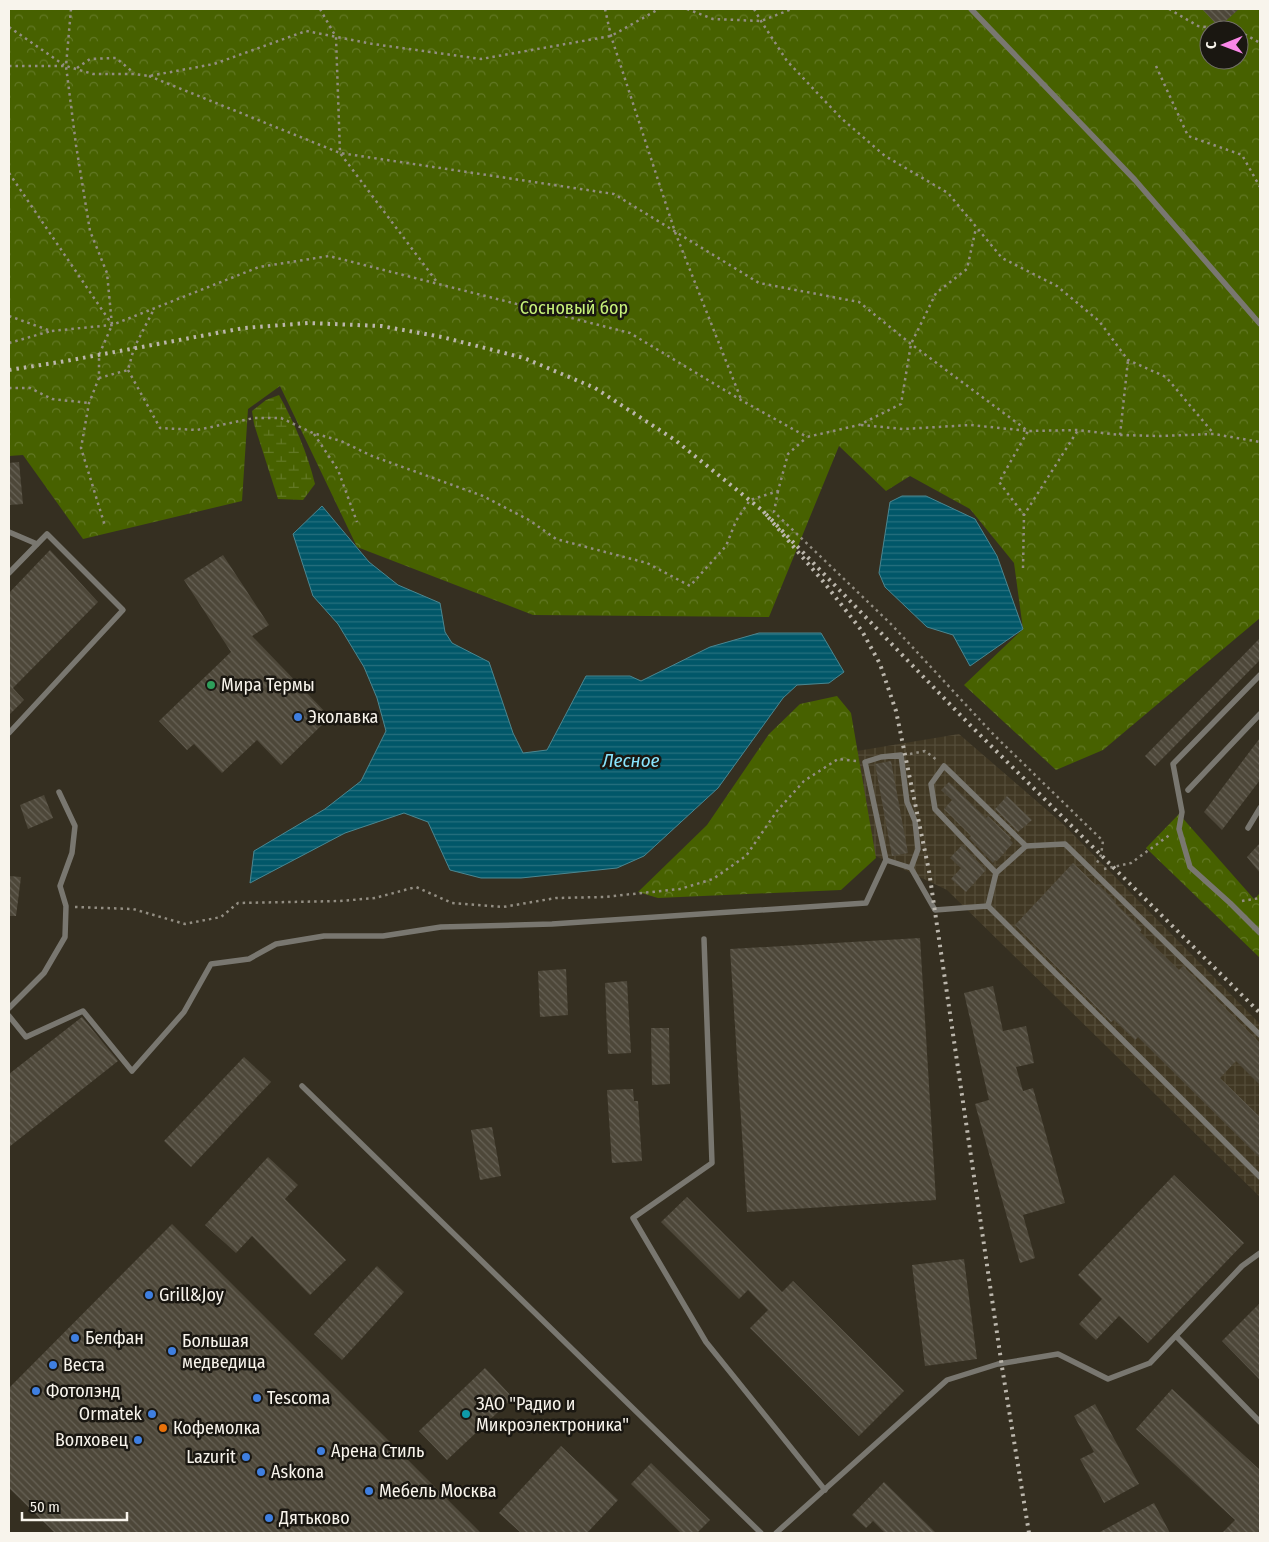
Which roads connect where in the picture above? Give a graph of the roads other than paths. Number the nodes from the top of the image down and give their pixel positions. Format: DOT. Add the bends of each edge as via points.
graph roads {
  1 [pos="971,9"];
  2 [pos="1260,324"];
  3 [pos="9,532"];
  4 [pos="37,544"];
  5 [pos="9,573"];
  6 [pos="1260,676"];
  7 [pos="1260,714"];
  8 [pos="9,733"];
  9 [pos="1188,790"];
  10 [pos="59,792"];
  11 [pos="1260,808"];
  12 [pos="1248,828"];
  13 [pos="1026,846"];
  14 [pos="886,860"];
  15 [pos="911,868"];
  16 [pos="996,873"];
  17 [pos="988,906"];
  18 [pos="1260,933"];
  19 [pos="704,939"];
  20 [pos="9,1008"];
  21 [pos="9,1016"];
  22 [pos="1260,1035"];
  23 [pos="302,1086"];
  24 [pos="1260,1177"];
  25 [pos="1260,1252"];
  26 [pos="1176,1336"];
  27 [pos="1260,1422"];
  28 [pos="825,1490"];
  29 [pos="761,1533"];
  30 [pos="776,1533"];
  1 -- 2 [label="lane" via="1135,180"];
  3 -- 4 [label="lane"];
  4 -- 5 [label="lane"];
  4 -- 8 [label="lane" via="47,534 123,610"];
  6 -- 18 [label="lane" via="1173,764 1182,812 1178,829 1190,866"];
  7 -- 9 [label="lane"];
  10 -- 20 [label="lane" via="75,826 72,853 60,886 66,906 65,937 44,973"];
  11 -- 12 [label="lane"];
  13 -- 16 [label="lane"];
  13 -- 16 [label="lane" via="944,766 931,784 935,809"];
  13 -- 22 [label="lane" via="1065,844"];
  14 -- 15 [label="lane"];
  14 -- 15 [label="lane" via="865,762 881,756 901,755 918,849"];
  14 -- 21 [label="lane" via="866,902 552,924 441,927 383,936 324,936 276,944 249,959 211,964 184,1012 132,1071 83,1011 26,1037"];
  15 -- 17 [label="lane" via="935,910"];
  16 -- 17 [label="lane"];
  17 -- 24 [label="lane"];
  19 -- 28 [label="lane" via="712,1163 633,1218 706,1342"];
  23 -- 29 [label="lane"];
  25 -- 26 [label="lane" via="1242,1266"];
  26 -- 27 [label="lane"];
  26 -- 28 [label="lane" via="1150,1363 1108,1379 1058,1354 998,1364 947,1380"];
  28 -- 30 [label="lane"];
}
